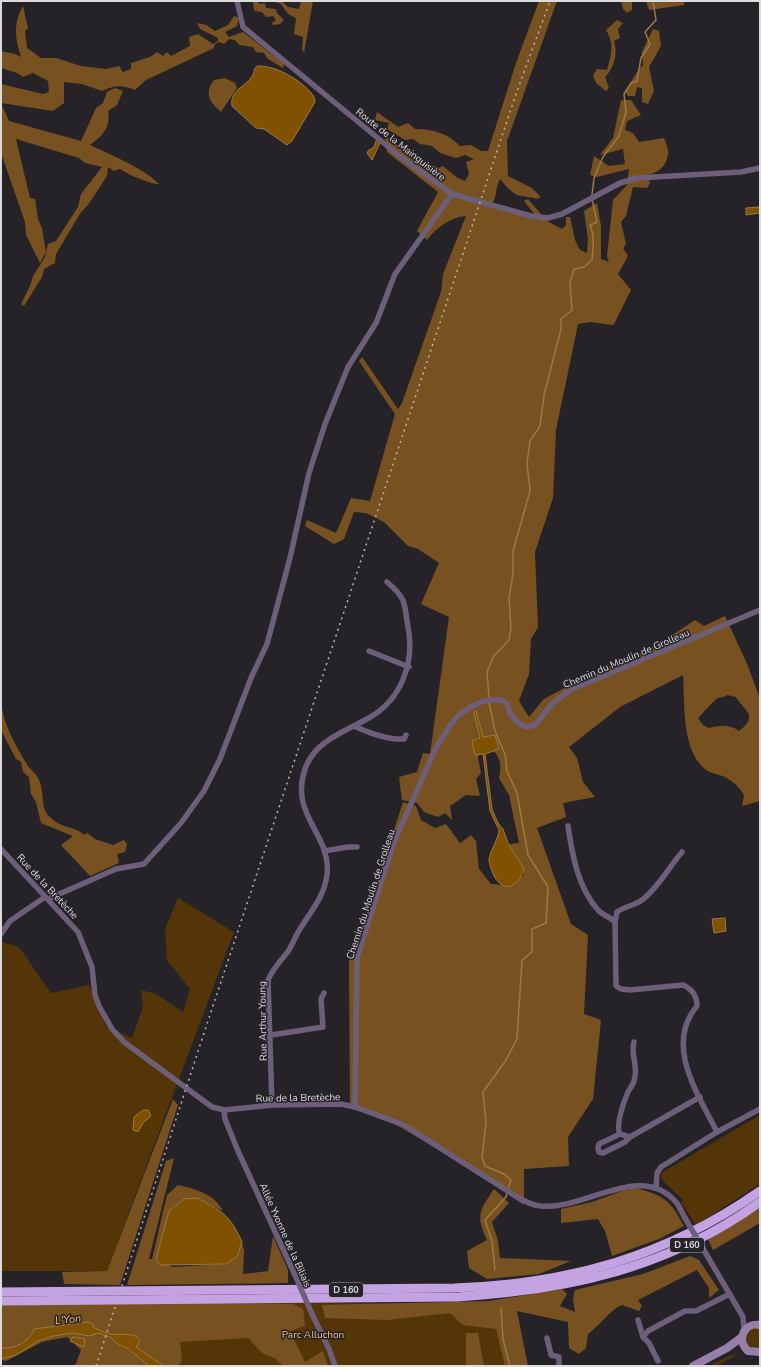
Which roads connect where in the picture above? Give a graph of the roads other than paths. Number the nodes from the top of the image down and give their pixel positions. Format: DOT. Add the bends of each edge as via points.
graph roads {
  1 [pos="237,1"];
  2 [pos="760,168"];
  3 [pos="452,194"];
  4 [pos="387,582"];
  5 [pos="760,610"];
  6 [pos="369,651"];
  7 [pos="409,667"];
  8 [pos="354,726"];
  9 [pos="406,735"];
  10 [pos="568,826"];
  11 [pos="358,847"];
  12 [pos="1,849"];
  13 [pos="324,851"];
  14 [pos="682,852"];
  15 [pos="47,898"];
  16 [pos="616,922"];
  17 [pos="1,934"];
  18 [pos="324,993"];
  19 [pos="271,1035"];
  20 [pos="634,1042"];
  21 [pos="700,1097"];
  22 [pos="272,1105"];
  23 [pos="355,1107"];
  24 [pos="760,1109"];
  25 [pos="224,1110"];
  26 [pos="717,1132"];
  27 [pos="620,1134"];
  28 [pos="630,1137"];
  29 [pos="656,1188"];
  30 [pos="760,1191"];
  31 [pos="760,1202"];
  32 [pos="1,1292"];
  33 [pos="730,1294"];
  34 [pos="1,1301"];
  35 [pos="743,1317"];
  36 [pos="638,1320"];
  37 [pos="759,1324"];
  38 [pos="743,1334"];
  39 [pos="643,1337"];
  40 [pos="548,1338"];
  41 [pos="727,1348"];
  42 [pos="745,1348"];
  43 [pos="760,1352"];
  44 [pos="658,1361"];
  45 [pos="335,1366"];
  46 [pos="559,1366"];
  47 [pos="692,1366"];
  1 -- 3 [label="street, Route de la Mainguisière" via="242,22 248,32 402,158"];
  2 -- 3 [label="street, Route de la Mainguisière" via="742,172 637,178 620,182 562,214 548,218 531,216"];
  3 -- 15 [label="street" via="395,274 376,323 348,367 309,473 288,566 266,644 220,759 204,791 181,823 144,864 116,869"];
  4 -- 7 [label="street, Rue Arthur Young" via="405,602 410,637"];
  5 -- 23 [label="street, Chemin du Moulin de Grolleau" via="570,690 556,701 535,726 526,727 517,722 507,704 501,700 490,700 472,706 460,715 443,735 394,842 357,958"];
  6 -- 7 [label="street"];
  7 -- 8 [label="street, Rue Arthur Young" via="386,705"];
  8 -- 9 [label="street" via="398,740 404,739"];
  8 -- 13 [label="street, Rue Arthur Young" via="319,746 309,759 302,780 302,803"];
  10 -- 16 [label="street" via="576,870 585,889 597,909"];
  11 -- 13 [label="street"];
  12 -- 15 [label="street, Rue de la Bretèche"];
  13 -- 19 [label="street, Rue Arthur Young" via="327,874 320,900 268,980"];
  14 -- 16 [label="street" via="648,895 617,912"];
  15 -- 17 [label="street" via="10,920"];
  15 -- 25 [label="street, Rue de la Bretèche" via="78,932 92,967 95,995 112,1029 124,1042 207,1104"];
  16 -- 21 [label="street" via="616,986 630,990 683,985 695,994 697,1006 685,1026 684,1054 689,1076"];
  18 -- 19 [label="street" via="321,1000 323,1027"];
  19 -- 22 [label="street, Rue Arthur Young"];
  20 -- 27 [label="street" via="633,1052 637,1070 619,1122"];
  21 -- 26 [label="street"];
  21 -- 28 [label="street"];
  22 -- 23 [label="street, Rue de la Bretèche" via="341,1104"];
  22 -- 25 [label="street, Rue de la Bretèche"];
  23 -- 29 [label="street, Rue de la Bretèche" via="404,1125 504,1190 531,1204 550,1206 634,1185"];
  24 -- 26 [label="street"];
  25 -- 45 [label="street, Allée Yvonne de la Biliais, bridge" via="238,1151 330,1349"];
  26 -- 29 [label="street" via="661,1167 657,1173"];
  27 -- 28 [label="street"];
  27 -- 28 [label="street" via="599,1144 600,1152 603,1153"];
  29 -- 33 [label="street, Rue de la Bretèche, bridge" via="676,1202"];
  30 -- 32 [label="highway, D 160" via="698,1229 646,1252 594,1270 514,1285 454,1288"];
  31 -- 34 [label="highway, D 160" via="715,1231 648,1262 555,1287 507,1294 458,1298"];
  33 -- 35 [label="street, Rue de la Bretèche"];
  33 -- 39 [label="street" via="696,1311 685,1311 648,1331"];
  35 -- 37 [label="street"];
  35 -- 38 [label="street"];
  36 -- 39 [label="street"];
  37 -- 38 [label="main road"];
  38 -- 41 [label="main road"];
  38 -- 42 [label="main road"];
  39 -- 44 [label="street"];
  40 -- 46 [label="street" via="551,1355 559,1357"];
  41 -- 42 [label="main road"];
  41 -- 47 [label="main road"];
  42 -- 43 [label="main road" via="752,1352"];
}
